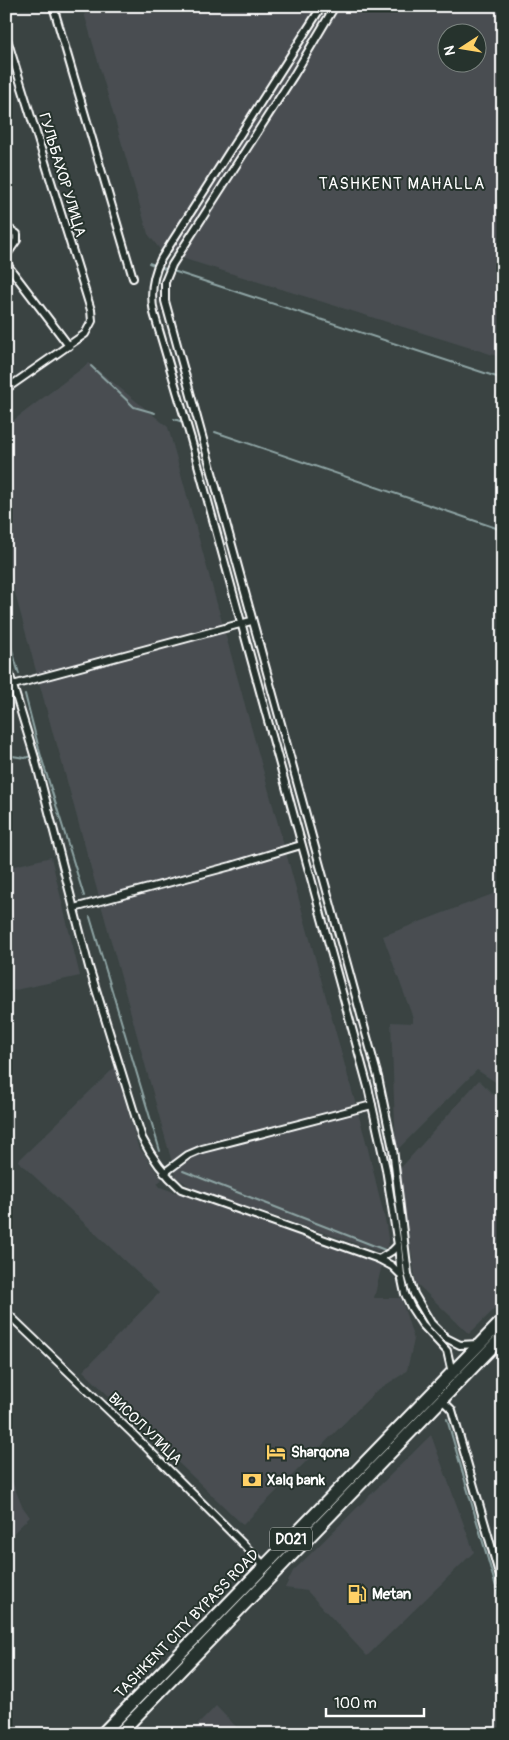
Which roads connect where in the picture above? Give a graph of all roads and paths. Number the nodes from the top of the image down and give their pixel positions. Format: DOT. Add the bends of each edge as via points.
graph roads {
  1 [pos="53,6"];
  2 [pos="322,6"];
  3 [pos="335,6"];
  4 [pos="6,36"];
  5 [pos="6,227"];
  6 [pos="6,258"];
  7 [pos="133,278"];
  8 [pos="164,302"];
  9 [pos="152,303"];
  10 [pos="69,346"];
  11 [pos="6,389"];
  12 [pos="251,621"];
  13 [pos="241,624"];
  14 [pos="6,663"];
  15 [pos="13,685"];
  16 [pos="301,845"];
  17 [pos="74,908"];
  18 [pos="339,935"];
  19 [pos="328,938"];
  20 [pos="372,1105"];
  21 [pos="164,1173"];
  22 [pos="398,1245"];
  23 [pos="379,1259"];
  24 [pos="401,1275"];
  25 [pos="6,1312"];
  26 [pos="503,1320"];
  27 [pos="503,1336"];
  28 [pos="480,1344"];
  29 [pos="452,1373"];
  30 [pos="441,1399"];
  31 [pos="265,1566"];
  32 [pos="503,1587"];
  33 [pos="102,1734"];
  34 [pos="119,1734"];
  1 -- 7 [label="street"];
  2 -- 9 [label="street" via="161,259 155,270"];
  3 -- 8 [label="street" via="172,265 164,289"];
  4 -- 10 [label="street, ГУЛЬБАХОР УЛИЦА" via="88,301 92,321 85,334"];
  5 -- 6 [label="street" via="17,234"];
  6 -- 10 [label="street" via="8,267"];
  8 -- 9 [label="street"];
  8 -- 12 [label="street"];
  9 -- 13 [label="street"];
  10 -- 11 [label="street"];
  12 -- 13 [label="street"];
  12 -- 18 [label="street"];
  13 -- 15 [label="street"];
  13 -- 16 [label="street"];
  14 -- 15 [label="street"];
  15 -- 17 [label="street"];
  16 -- 17 [label="street"];
  16 -- 19 [label="street"];
  17 -- 21 [label="street" via="142,1138"];
  18 -- 19 [label="street"];
  18 -- 28 [label="street" via="387,1116 408,1274 414,1294 431,1323 446,1338 460,1345"];
  19 -- 20 [label="street"];
  20 -- 21 [label="street" via="202,1149"];
  20 -- 22 [label="street"];
  21 -- 23 [label="street" via="181,1189"];
  22 -- 23 [label="street"];
  22 -- 24 [label="street"];
  23 -- 24 [label="street"];
  24 -- 29 [label="street" via="405,1294 416,1316 446,1351"];
  25 -- 31 [label="street, ВИСОЛ УЛИЦА"];
  26 -- 28 [label="highway, TASHKENT CITY BYPASS ROAD / D021"];
  27 -- 30 [label="highway, TASHKENT CITY BYPASS ROAD / D021"];
  28 -- 29 [label="highway, TASHKENT CITY BYPASS ROAD / D021"];
  29 -- 31 [label="highway, TASHKENT CITY BYPASS ROAD / D021"];
  30 -- 32 [label="street" via="452,1410"];
  30 -- 34 [label="highway, TASHKENT CITY BYPASS ROAD / D021"];
  31 -- 33 [label="highway, TASHKENT CITY BYPASS ROAD / D021"];
}
